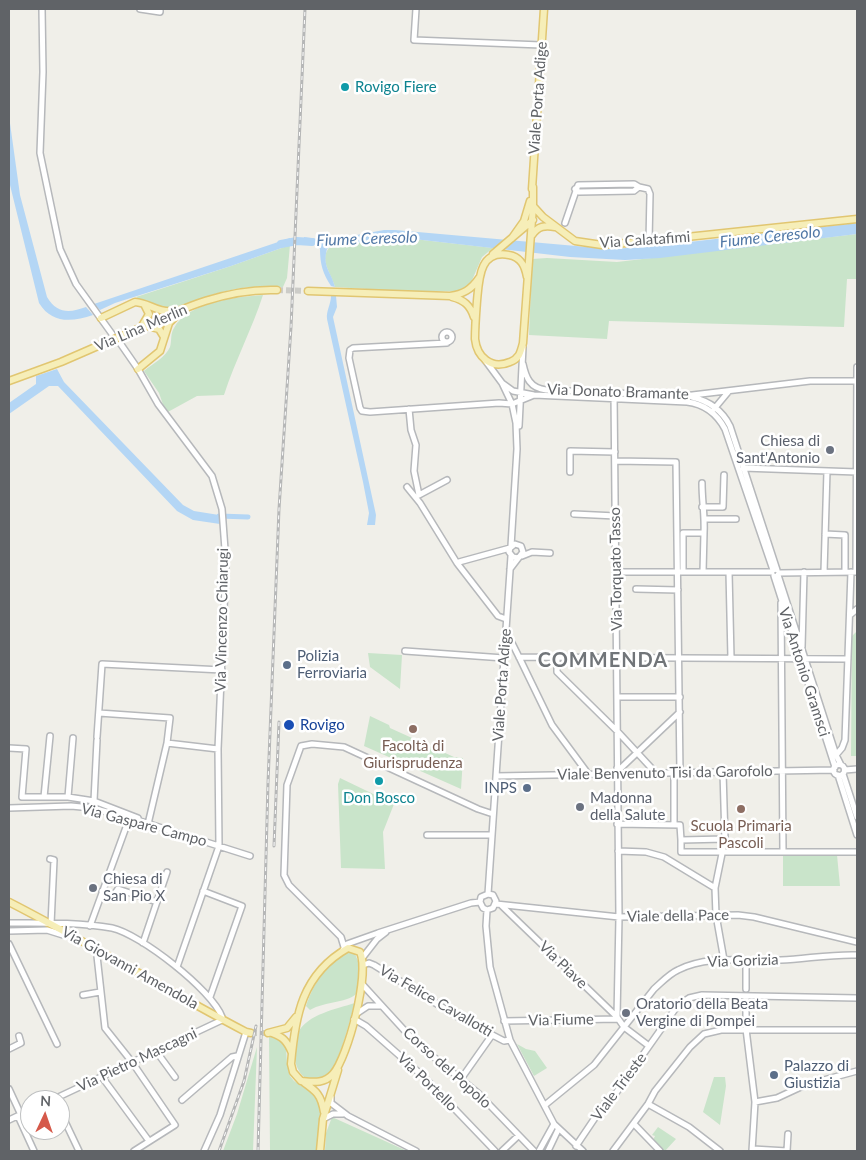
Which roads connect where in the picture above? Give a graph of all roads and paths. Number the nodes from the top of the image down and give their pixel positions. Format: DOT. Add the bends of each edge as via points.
graph roads {
  1 [pos="42,9"];
  2 [pos="140,9"];
  3 [pos="160,9"];
  4 [pos="416,9"];
  5 [pos="544,9"];
  6 [pos="541,45"];
  7 [pos="533,187"];
  8 [pos="533,206"];
  9 [pos="543,217"];
  10 [pos="857,219"];
  11 [pos="532,220"];
  12 [pos="565,223"];
  13 [pos="556,228"];
  14 [pos="531,236"];
  15 [pos="512,238"];
  16 [pos="649,241"];
  17 [pos="492,255"];
  18 [pos="479,277"];
  19 [pos="527,277"];
  20 [pos="277,290"];
  21 [pos="308,291"];
  22 [pos="443,296"];
  23 [pos="144,304"];
  24 [pos="186,308"];
  25 [pos="101,318"];
  26 [pos="476,322"];
  27 [pos="142,326"];
  28 [pos="112,334"];
  29 [pos="442,336"];
  30 [pos="164,338"];
  31 [pos="447,342"];
  32 [pos="120,343"];
  33 [pos="434,343"];
  34 [pos="523,343"];
  35 [pos="485,360"];
  36 [pos="523,364"];
  37 [pos="857,367"];
  38 [pos="138,369"];
  39 [pos="9,381"];
  40 [pos="857,381"];
  41 [pos="502,382"];
  42 [pos="729,391"];
  43 [pos="507,392"];
  44 [pos="521,392"];
  45 [pos="534,395"];
  46 [pos="614,396"];
  47 [pos="686,399"];
  48 [pos="521,401"];
  49 [pos="499,403"];
  50 [pos="512,404"];
  51 [pos="409,409"];
  52 [pos="714,410"];
  53 [pos="517,441"];
  54 [pos="615,452"];
  55 [pos="615,461"];
  56 [pos="742,468"];
  57 [pos="827,470"];
  58 [pos="570,472"];
  59 [pos="857,472"];
  60 [pos="724,475"];
  61 [pos="446,480"];
  62 [pos="702,483"];
  63 [pos="407,487"];
  64 [pos="702,507"];
  65 [pos="574,514"];
  66 [pos="616,516"];
  67 [pos="705,519"];
  68 [pos="736,519"];
  69 [pos="512,529"];
  70 [pos="704,533"];
  71 [pos="825,534"];
  72 [pos="521,546"];
  73 [pos="510,547"];
  74 [pos="502,551"];
  75 [pos="532,552"];
  76 [pos="550,553"];
  77 [pos="510,555"];
  78 [pos="520,557"];
  79 [pos="459,562"];
  80 [pos="509,572"];
  81 [pos="616,572"];
  82 [pos="680,572"];
  83 [pos="703,572"];
  84 [pos="729,572"];
  85 [pos="804,572"];
  86 [pos="824,572"];
  87 [pos="852,572"];
  88 [pos="775,573"];
  89 [pos="636,589"];
  90 [pos="678,590"];
  91 [pos="782,603"];
  92 [pos="857,608"];
  93 [pos="850,615"];
  94 [pos="506,619"];
  95 [pos="505,634"];
  96 [pos="405,651"];
  97 [pos="802,656"];
  98 [pos="519,657"];
  99 [pos="557,657"];
  100 [pos="504,658"];
  101 [pos="617,658"];
  102 [pos="680,658"];
  103 [pos="731,658"];
  104 [pos="782,658"];
  105 [pos="848,659"];
  106 [pos="222,670"];
  107 [pos="680,697"];
  108 [pos="617,698"];
  109 [pos="680,712"];
  110 [pos="98,713"];
  111 [pos="618,732"];
  112 [pos="50,736"];
  113 [pos="73,738"];
  114 [pos="167,743"];
  115 [pos="9,748"];
  116 [pos="218,749"];
  117 [pos="637,754"];
  118 [pos="836,755"];
  119 [pos="834,769"];
  120 [pos="857,769"];
  121 [pos="617,771"];
  122 [pos="784,771"];
  123 [pos="842,771"];
  124 [pos="723,772"];
  125 [pos="656,773"];
  126 [pos="677,773"];
  127 [pos="586,774"];
  128 [pos="496,776"];
  129 [pos="44,797"];
  130 [pos="68,797"];
  131 [pos="94,801"];
  132 [pos="9,808"];
  133 [pos="493,814"];
  134 [pos="855,818"];
  135 [pos="129,819"];
  136 [pos="140,821"];
  137 [pos="148,824"];
  138 [pos="617,824"];
  139 [pos="674,825"];
  140 [pos="427,835"];
  141 [pos="491,835"];
  142 [pos="857,835"];
  143 [pos="725,839"];
  144 [pos="681,840"];
  145 [pos="219,846"];
  146 [pos="618,851"];
  147 [pos="723,852"];
  148 [pos="783,852"];
  149 [pos="857,852"];
  150 [pos="250,856"];
  151 [pos="50,859"];
  152 [pos="167,872"];
  153 [pos="714,888"];
  154 [pos="102,891"];
  155 [pos="204,891"];
  156 [pos="488,894"];
  157 [pos="9,902"];
  158 [pos="157,902"];
  159 [pos="480,902"];
  160 [pos="498,904"];
  161 [pos="488,910"];
  162 [pos="716,915"];
  163 [pos="619,917"];
  164 [pos="9,923"];
  165 [pos="51,924"];
  166 [pos="90,926"];
  167 [pos="388,930"];
  168 [pos="9,931"];
  169 [pos="66,933"];
  170 [pos="857,942"];
  171 [pos="143,943"];
  172 [pos="9,944"];
  173 [pos="343,949"];
  174 [pos="100,952"];
  175 [pos="857,955"];
  176 [pos="724,960"];
  177 [pos="746,960"];
  178 [pos="363,961"];
  179 [pos="177,967"];
  180 [pos="362,984"];
  181 [pos="100,992"];
  182 [pos="746,993"];
  183 [pos="83,995"];
  184 [pos="210,998"];
  185 [pos="857,998"];
  186 [pos="382,1006"];
  187 [pos="297,1015"];
  188 [pos="355,1016"];
  189 [pos="617,1018"];
  190 [pos="222,1020"];
  191 [pos="504,1022"];
  192 [pos="624,1027"];
  193 [pos="746,1029"];
  194 [pos="857,1030"];
  195 [pos="248,1032"];
  196 [pos="492,1035"];
  197 [pos="19,1036"];
  198 [pos="510,1040"];
  199 [pos="57,1044"];
  200 [pos="649,1046"];
  201 [pos="9,1049"];
  202 [pos="156,1051"];
  203 [pos="292,1054"];
  204 [pos="237,1056"];
  205 [pos="341,1059"];
  206 [pos="132,1062"];
  207 [pos="857,1071"];
  208 [pos="175,1076"];
  209 [pos="102,1077"];
  210 [pos="461,1079"];
  211 [pos="301,1081"];
  212 [pos="9,1089"];
  213 [pos="70,1092"];
  214 [pos="331,1095"];
  215 [pos="182,1100"];
  216 [pos="755,1102"];
  217 [pos="648,1104"];
  218 [pos="545,1105"];
  219 [pos="20,1115"];
  220 [pos="324,1116"];
  221 [pos="348,1116"];
  222 [pos="9,1120"];
  223 [pos="554,1124"];
  224 [pos="634,1124"];
  225 [pos="558,1130"];
  226 [pos="70,1132"];
  227 [pos="788,1134"];
  228 [pos="518,1136"];
  229 [pos="149,1141"];
  230 [pos="576,1146"];
  231 [pos="752,1150"];
  232 [pos="79,1151"];
  233 [pos="134,1151"];
  234 [pos="204,1151"];
  235 [pos="320,1151"];
  236 [pos="416,1151"];
  237 [pos="495,1151"];
  238 [pos="502,1151"];
  239 [pos="534,1151"];
  240 [pos="539,1151"];
  241 [pos="548,1151"];
  242 [pos="583,1151"];
  243 [pos="613,1151"];
  244 [pos="660,1151"];
  245 [pos="720,1151"];
  246 [pos="787,1151"];
  1 -- 25 [label="street" via="40,153 60,249 76,284"];
  2 -- 3 [label="street" via="160,12"];
  4 -- 6 [label="street" via="414,40"];
  5 -- 6 [label="main road, Viale Porta Adige"];
  6 -- 7 [label="main road, Viale Porta Adige"];
  7 -- 8 [label="main road, Viale Porta Adige"];
  7 -- 15 [label="main road, Viale Porta Adige" via="525,217"];
  8 -- 9 [label="main road, Via Calatafimi"];
  8 -- 11 [label="main road, Viale Porta Adige"];
  9 -- 11 [label="main road"];
  9 -- 13 [label="main road, Via Calatafimi"];
  10 -- 16 [label="main road, Via Calatafimi"];
  11 -- 14 [label="main road, Viale Porta Adige"];
  11 -- 15 [label="main road, Viale Porta Adige"];
  12 -- 16 [label="street" via="577,187 579,192 634,191 639,187 648,189 650,194"];
  13 -- 14 [label="main road" via="542,226"];
  13 -- 16 [label="main road, Via Calatafimi" via="575,241 585,243 611,245"];
  14 -- 19 [label="main road, Viale Porta Adige"];
  15 -- 17 [label="main road, Viale Porta Adige"];
  17 -- 18 [label="main road, Viale Porta Adige"];
  17 -- 19 [label="main road" via="516,257 525,267"];
  18 -- 22 [label="main road" via="470,290"];
  18 -- 26 [label="main road, Viale Porta Adige"];
  19 -- 34 [label="main road, Viale Porta Adige"];
  20 -- 24 [label="main road, Via Lina Merlin" via="240,291"];
  21 -- 22 [label="main road"];
  22 -- 26 [label="main road" via="467,303"];
  23 -- 24 [label="main road" via="166,312"];
  23 -- 25 [label="main road" via="135,302"];
  23 -- 27 [label="main road" via="149,314"];
  24 -- 27 [label="main road, Via Lina Merlin"];
  24 -- 30 [label="main road" via="169,322"];
  25 -- 28 [label="street"];
  26 -- 35 [label="main road, Viale Porta Adige" via="476,345"];
  27 -- 30 [label="main road" via="158,329"];
  27 -- 39 [label="main road, Via Lina Merlin, bridge"];
  29 -- 31 [label="street"];
  29 -- 31 [label="street" via="445,332 451,334 452,339"];
  29 -- 33 [label="street"];
  30 -- 38 [label="main road" via="160,351"];
  31 -- 33 [label="street"];
  32 -- 38 [label="street, Via Vincenzo Chiarugi"];
  33 -- 51 [label="street" via="353,348 349,351 362,411"];
  34 -- 35 [label="main road" via="520,354 511,362 499,365"];
  34 -- 36 [label="street, Viale Porta Adige"];
  35 -- 41 [label="street, Viale Porta Adige"];
  36 -- 44 [label="street, Viale Porta Adige"];
  36 -- 46 [label="street, Via Donato Bramante" via="528,381 536,388"];
  37 -- 40 [label="street"];
  38 -- 106 [label="street, Via Vincenzo Chiarugi" via="158,404 212,476 222,509 226,563"];
  40 -- 42 [label="street, Via Donato Bramante" via="810,381"];
  40 -- 59 [label="street"];
  41 -- 43 [label="street, Viale Porta Adige"];
  41 -- 44 [label="street, Via Donato Bramante" via="510,390"];
  42 -- 47 [label="street, Via Donato Bramante"];
  42 -- 52 [label="street"];
  43 -- 49 [label="street" via="506,400"];
  43 -- 50 [label="street, Viale Porta Adige"];
  44 -- 45 [label="street, Via Donato Bramante"];
  44 -- 48 [label="street, Viale Porta Adige"];
  45 -- 46 [label="street, Via Donato Bramante"];
  45 -- 48 [label="street"];
  46 -- 47 [label="street, Via Donato Bramante"];
  46 -- 54 [label="street, Via Torquato Tasso"];
  47 -- 52 [label="street" via="702,400"];
  48 -- 50 [label="street"];
  48 -- 53 [label="street, Viale Porta Adige"];
  49 -- 50 [label="street"];
  49 -- 51 [label="street"];
  50 -- 53 [label="street, Viale Porta Adige"];
  51 -- 61 [label="street" via="416,445 414,471 419,495"];
  52 -- 56 [label="street, Via Antonio Gramsci" via="730,426"];
  53 -- 69 [label="street, Viale Porta Adige"];
  54 -- 55 [label="street, Via Torquato Tasso"];
  54 -- 58 [label="street" via="570,451"];
  55 -- 66 [label="street, Via Torquato Tasso"];
  55 -- 82 [label="street" via="676,462"];
  56 -- 57 [label="street"];
  56 -- 88 [label="street, Via Antonio Gramsci"];
  57 -- 59 [label="street"];
  57 -- 71 [label="street"];
  59 -- 87 [label="street"];
  60 -- 64 [label="street" via="723,507"];
  62 -- 64 [label="street"];
  63 -- 94 [label="street" via="457,563 498,616"];
  64 -- 67 [label="street"];
  65 -- 66 [label="street"];
  66 -- 81 [label="street, Via Torquato Tasso"];
  67 -- 68 [label="street"];
  67 -- 70 [label="street"];
  69 -- 72 [label="street, Viale Porta Adige"];
  69 -- 73 [label="street, Viale Porta Adige"];
  70 -- 82 [label="street" via="683,533"];
  70 -- 83 [label="street"];
  71 -- 86 [label="street"];
  71 -- 87 [label="street" via="846,535"];
  72 -- 73 [label="street" via="515,544"];
  72 -- 75 [label="street"];
  72 -- 78 [label="street, Viale Porta Adige" via="523,552"];
  73 -- 74 [label="street"];
  73 -- 77 [label="street, Viale Porta Adige"];
  74 -- 77 [label="street"];
  74 -- 79 [label="street"];
  75 -- 76 [label="street"];
  75 -- 78 [label="street"];
  77 -- 78 [label="street"];
  77 -- 80 [label="street, Viale Porta Adige"];
  78 -- 80 [label="street, Viale Porta Adige"];
  80 -- 94 [label="street, Viale Porta Adige"];
  81 -- 82 [label="street"];
  81 -- 101 [label="street, Via Torquato Tasso"];
  82 -- 83 [label="street"];
  82 -- 90 [label="street"];
  83 -- 84 [label="street"];
  84 -- 88 [label="street"];
  84 -- 103 [label="street"];
  85 -- 86 [label="street"];
  85 -- 88 [label="street"];
  85 -- 97 [label="street"];
  86 -- 87 [label="street"];
  87 -- 93 [label="street"];
  88 -- 91 [label="street, Via Antonio Gramsci"];
  88 -- 97 [label="street, Via Antonio Gramsci"];
  89 -- 90 [label="street"];
  90 -- 102 [label="street"];
  91 -- 97 [label="street, Via Antonio Gramsci"];
  91 -- 104 [label="street"];
  92 -- 93 [label="street"];
  93 -- 105 [label="street"];
  94 -- 95 [label="street, Viale Porta Adige"];
  95 -- 98 [label="street"];
  95 -- 100 [label="street, Viale Porta Adige"];
  96 -- 100 [label="street"];
  97 -- 104 [label="street"];
  97 -- 105 [label="street"];
  97 -- 118 [label="street, Via Antonio Gramsci"];
  97 -- 119 [label="street, Via Antonio Gramsci"];
  98 -- 99 [label="street"];
  98 -- 127 [label="street" via="552,725"];
  99 -- 101 [label="street"];
  99 -- 111 [label="street" via="557,672"];
  100 -- 128 [label="street, Viale Porta Adige"];
  101 -- 102 [label="street"];
  101 -- 108 [label="street, Via Torquato Tasso"];
  102 -- 103 [label="street"];
  102 -- 107 [label="street"];
  103 -- 104 [label="street"];
  104 -- 122 [label="street"];
  105 -- 118 [label="street" via="845,740"];
  106 -- 110 [label="street" via="102,664"];
  106 -- 116 [label="street, Via Vincenzo Chiarugi"];
  107 -- 108 [label="street"];
  107 -- 109 [label="street"];
  108 -- 111 [label="street, Via Torquato Tasso"];
  109 -- 117 [label="street"];
  109 -- 126 [label="street"];
  110 -- 114 [label="street" via="170,718"];
  110 -- 131 [label="street"];
  111 -- 117 [label="street"];
  111 -- 121 [label="street, Via Torquato Tasso"];
  112 -- 129 [label="street"];
  113 -- 130 [label="street"];
  114 -- 116 [label="street"];
  114 -- 137 [label="street"];
  115 -- 129 [label="street" via="26,749 22,797"];
  116 -- 145 [label="street, Via Vincenzo Chiarugi"];
  117 -- 121 [label="street"];
  117 -- 125 [label="street"];
  118 -- 123 [label="street, Via Antonio Gramsci"];
  119 -- 122 [label="street, Viale Benvenuto Tisi da Garofolo"];
  119 -- 123 [label="street"];
  119 -- 123 [label="street"];
  120 -- 123 [label="street"];
  121 -- 125 [label="street, Viale Benvenuto Tisi da Garofolo"];
  121 -- 127 [label="street, Viale Benvenuto Tisi da Garofolo"];
  121 -- 138 [label="street, Via Torquato Tasso"];
  122 -- 124 [label="street, Viale Benvenuto Tisi da Garofolo"];
  122 -- 148 [label="street"];
  123 -- 134 [label="street, Via Antonio Gramsci"];
  124 -- 126 [label="street, Viale Benvenuto Tisi da Garofolo"];
  124 -- 143 [label="street"];
  125 -- 126 [label="street, Viale Benvenuto Tisi da Garofolo"];
  126 -- 139 [label="street"];
  127 -- 128 [label="street, Viale Benvenuto Tisi da Garofolo"];
  128 -- 133 [label="street, Viale Porta Adige"];
  129 -- 130 [label="street"];
  130 -- 131 [label="street"];
  131 -- 136 [label="street"];
  132 -- 135 [label="street, Via Gaspare Campo" via="82,807"];
  133 -- 141 [label="street, Viale Porta Adige"];
  133 -- 173 [label="street" via="339,746 301,746 287,785 285,880 337,933"];
  134 -- 142 [label="street, Via Antonio Gramsci"];
  135 -- 136 [label="street, Via Gaspare Campo"];
  135 -- 154 [label="street"];
  136 -- 137 [label="street, Via Gaspare Campo"];
  137 -- 145 [label="street, Via Gaspare Campo"];
  138 -- 139 [label="street"];
  138 -- 146 [label="street, Via Torquato Tasso"];
  139 -- 144 [label="street" via="680,825"];
  140 -- 141 [label="street"];
  141 -- 156 [label="street, Viale Porta Adige"];
  143 -- 144 [label="street"];
  143 -- 147 [label="street"];
  144 -- 147 [label="street" via="681,852"];
  145 -- 150 [label="street, Via Gaspare Campo"];
  145 -- 155 [label="street, Via Vincenzo Chiarugi"];
  146 -- 153 [label="street" via="646,852 664,857"];
  146 -- 163 [label="street, Via Torquato Tasso"];
  147 -- 148 [label="street"];
  147 -- 153 [label="street"];
  148 -- 149 [label="street"];
  151 -- 165 [label="street" via="54,860"];
  152 -- 158 [label="street"];
  153 -- 162 [label="street"];
  154 -- 158 [label="street" via="114,895 118,889"];
  154 -- 166 [label="street"];
  155 -- 179 [label="street, Via Vincenzo Chiarugi"];
  155 -- 184 [label="street" via="242,906"];
  156 -- 159 [label="street"];
  156 -- 160 [label="street"];
  157 -- 165 [label="main road, Via Giovanni Amendola"];
  158 -- 171 [label="street"];
  159 -- 161 [label="street"];
  159 -- 167 [label="street"];
  160 -- 161 [label="street"];
  160 -- 163 [label="street, Viale della Pace"];
  160 -- 189 [label="street, Via Piave"];
  161 -- 191 [label="street" via="486,926 490,967"];
  162 -- 163 [label="street, Viale della Pace"];
  162 -- 170 [label="street, Viale della Pace" via="754,917"];
  162 -- 176 [label="street"];
  163 -- 189 [label="street, Via Torquato Tasso"];
  164 -- 165 [label="street"];
  165 -- 166 [label="street"];
  165 -- 169 [label="main road, Via Giovanni Amendola"];
  166 -- 171 [label="street" via="114,928"];
  167 -- 173 [label="street" via="347,944"];
  167 -- 178 [label="street" via="377,939"];
  168 -- 169 [label="street"];
  169 -- 174 [label="main road, Via Giovanni Amendola"];
  171 -- 179 [label="street"];
  172 -- 199 [label="street"];
  173 -- 178 [label="main road" via="352,948 360,952"];
  173 -- 187 [label="main road" via="313,978"];
  174 -- 181 [label="street" via="97,956"];
  174 -- 190 [label="main road, Via Giovanni Amendola"];
  175 -- 177 [label="street, Via Gorizia"];
  176 -- 177 [label="street, Via Gorizia"];
  176 -- 192 [label="street, Via Gorizia" via="704,962 670,975 654,989"];
  177 -- 182 [label="street"];
  178 -- 180 [label="main road"];
  178 -- 196 [label="street, Via Felice Cavallotti"];
  179 -- 184 [label="street"];
  180 -- 186 [label="street, Corso del Popolo"];
  180 -- 188 [label="main road"];
  181 -- 183 [label="street"];
  181 -- 206 [label="street" via="105,1028"];
  182 -- 185 [label="street, Viale Trieste"];
  182 -- 193 [label="street"];
  182 -- 200 [label="street, Viale Trieste" via="689,998 678,1005"];
  184 -- 190 [label="street"];
  186 -- 188 [label="street" via="368,1006"];
  186 -- 210 [label="street, Corso del Popolo" via="419,1045"];
  187 -- 203 [label="main road"];
  187 -- 203 [label="main road" via="287,1028 270,1033 288,1042"];
  188 -- 205 [label="main road"];
  188 -- 237 [label="street, Via Portello" via="424,1077"];
  189 -- 191 [label="street, Via Fiume"];
  189 -- 192 [label="street, Via Piave"];
  190 -- 195 [label="main road, Via Giovanni Amendola"];
  190 -- 202 [label="street, Via Pietro Mascagni"];
  191 -- 198 [label="street"];
  192 -- 200 [label="street, Via Piave"];
  192 -- 218 [label="street, Via Gorizia" via="594,1065"];
  193 -- 194 [label="street"];
  193 -- 216 [label="street"];
  193 -- 217 [label="street" via="704,1034 690,1047"];
  195 -- 204 [label="street"];
  196 -- 198 [label="street, Via Felice Cavallotti"];
  196 -- 210 [label="street"];
  197 -- 201 [label="street" via="21,1043"];
  198 -- 218 [label="street"];
  200 -- 230 [label="street, Viale Trieste" via="616,1093 606,1100"];
  202 -- 206 [label="street, Via Pietro Mascagni"];
  202 -- 208 [label="street"];
  203 -- 211 [label="main road" via="293,1072"];
  204 -- 215 [label="street"];
  204 -- 234 [label="street" via="220,1115"];
  205 -- 211 [label="main road" via="328,1078 320,1082"];
  205 -- 214 [label="main road"];
  206 -- 209 [label="street, Via Pietro Mascagni"];
  206 -- 229 [label="street" via="175,1125"];
  207 -- 216 [label="street" via="805,1085 777,1098"];
  209 -- 213 [label="street, Via Pietro Mascagni"];
  209 -- 229 [label="street"];
  210 -- 228 [label="street, Corso del Popolo"];
  211 -- 220 [label="main road" via="318,1093"];
  212 -- 219 [label="street"];
  214 -- 220 [label="main road"];
  214 -- 221 [label="street" via="331,1103"];
  216 -- 231 [label="street"];
  217 -- 224 [label="street"];
  217 -- 245 [label="street" via="689,1127"];
  218 -- 223 [label="street"];
  219 -- 222 [label="street"];
  220 -- 221 [label="street"];
  220 -- 235 [label="main road"];
  221 -- 236 [label="street"];
  223 -- 225 [label="street"];
  223 -- 240 [label="street"];
  224 -- 243 [label="street"];
  224 -- 244 [label="street"];
  225 -- 230 [label="street"];
  225 -- 241 [label="street"];
  226 -- 232 [label="street"];
  227 -- 246 [label="street"];
  228 -- 238 [label="street"];
  228 -- 239 [label="street, Corso del Popolo"];
  229 -- 233 [label="street"];
  230 -- 242 [label="street"];
  231 -- 246 [label="street"];
}
